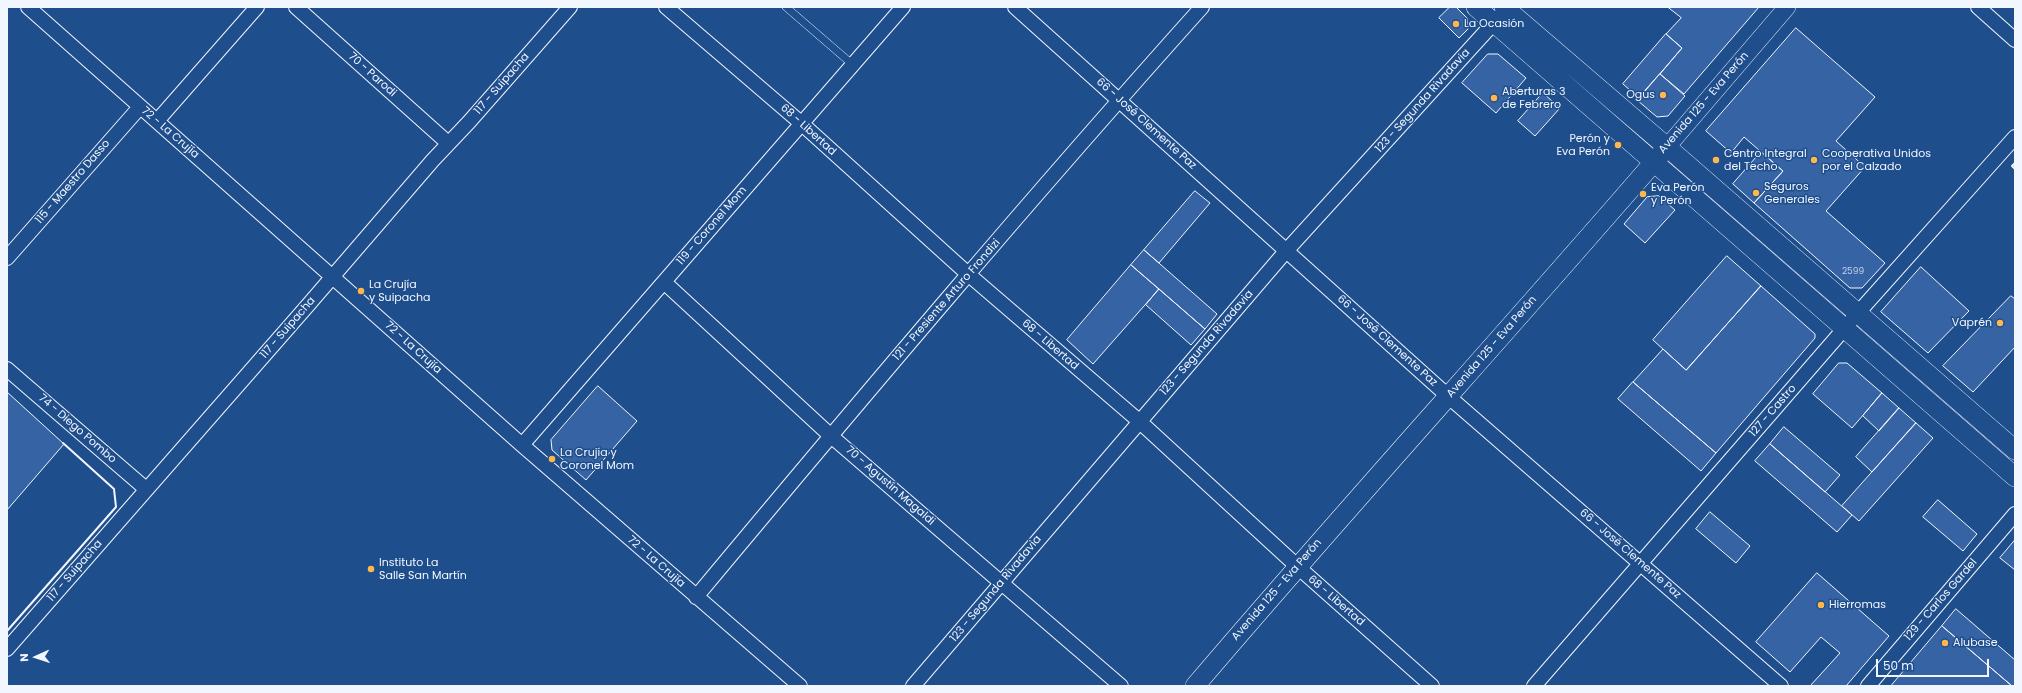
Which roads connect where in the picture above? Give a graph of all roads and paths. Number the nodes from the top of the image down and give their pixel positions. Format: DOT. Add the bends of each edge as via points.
graph roads {
  1 [pos="28,7"];
  2 [pos="257,7"];
  3 [pos="296,7"];
  4 [pos="570,7"];
  5 [pos="666,7"];
  6 [pos="786,7"];
  7 [pos="903,7"];
  8 [pos="1014,7"];
  9 [pos="1202,7"];
  10 [pos="1476,7"];
  11 [pos="1786,7"];
  12 [pos="1978,7"];
  13 [pos="1503,12"];
  14 [pos="2015,40"];
  15 [pos="852,64"];
  16 [pos="1119,99"];
  17 [pos="140,107"];
  18 [pos="157,121"];
  19 [pos="801,123"];
  20 [pos="2015,137"];
  21 [pos="448,144"];
  22 [pos="1667,146"];
  23 [pos="1655,161"];
  24 [pos="1288,250"];
  25 [pos="7,258"];
  26 [pos="968,274"];
  27 [pos="333,277"];
  28 [pos="664,282"];
  29 [pos="1857,314"];
  30 [pos="1844,329"];
  31 [pos="7,369"];
  32 [pos="1449,397"];
  33 [pos="1139,421"];
  34 [pos="831,436"];
  35 [pos="522,445"];
  36 [pos="2015,450"];
  37 [pos="2015,476"];
  38 [pos="146,489"];
  39 [pos="2015,514"];
  40 [pos="1641,563"];
  41 [pos="1298,567"];
  42 [pos="1002,582"];
  43 [pos="696,597"];
  44 [pos="7,649"];
  45 [pos="800,686"];
  46 [pos="913,686"];
  47 [pos="1121,686"];
  48 [pos="1195,686"];
  49 [pos="1432,686"];
  50 [pos="1534,686"];
  51 [pos="1781,686"];
  52 [pos="1868,686"];
  1 -- 17 [label="street, 72 - La Crujía"];
  2 -- 18 [label="street"];
  3 -- 21 [label="street, 70 - Parodi"];
  4 -- 21 [label="street, 117 - Suipacha"];
  5 -- 19 [label="street, 68 - Libertad"];
  6 -- 15 [label="lane"];
  7 -- 15 [label="street, 119 - Coronel Mom"];
  8 -- 16 [label="street, 66 - José Clemente Paz"];
  9 -- 16 [label="street, 121 - Presiente Arturo Frondizi"];
  10 -- 13 [label="main road"];
  11 -- 22 [label="street, Avenida 125 - Eva Perón"];
  12 -- 14 [label="street"];
  13 -- 22 [label="main road"];
  13 -- 23 [label="main road"];
  13 -- 24 [label="street, 123 - Segunda Rivadavia"];
  15 -- 19 [label="street, 119 - Coronel Mom"];
  16 -- 24 [label="street, 66 - José Clemente Paz"];
  16 -- 26 [label="street, 121 - Presiente Arturo Frondizi"];
  17 -- 18 [label="street, 72 - La Crujía"];
  17 -- 25 [label="street, 115 - Maestro Dasso"];
  18 -- 27 [label="street, 72 - La Crujía"];
  19 -- 26 [label="street, 68 - Libertad"];
  19 -- 28 [label="street, 119 - Coronel Mom"];
  20 -- 29 [label="street, 127 - Castro"];
  21 -- 27 [label="street, 117 - Suipacha"];
  22 -- 23 [label="main road, Avenida 125 - Eva Perón"];
  22 -- 29 [label="main road"];
  23 -- 30 [label="main road"];
  23 -- 32 [label="main road, Avenida 125 - Eva Perón"];
  24 -- 32 [label="street, 66 - José Clemente Paz"];
  24 -- 33 [label="street, 123 - Segunda Rivadavia"];
  26 -- 33 [label="street, 68 - Libertad"];
  26 -- 34 [label="street, 121 - Presiente Arturo Frondizi"];
  27 -- 35 [label="street, 72 - La Crujía"];
  27 -- 38 [label="street, 117 - Suipacha"];
  28 -- 34 [label="street, 70 - Agustín Magaldi"];
  28 -- 35 [label="street, 119 - Coronel Mom"];
  29 -- 30 [label="street, 127 - Castro"];
  29 -- 36 [label="main road"];
  30 -- 37 [label="main road"];
  30 -- 40 [label="street, 127 - Castro"];
  31 -- 38 [label="street, 74 - Diego Pombo"];
  32 -- 40 [label="street, 66 - José Clemente Paz"];
  32 -- 41 [label="main road, Avenida 125 - Eva Perón"];
  33 -- 41 [label="street, 68 - Libertad"];
  33 -- 42 [label="street, 123 - Segunda Rivadavia"];
  34 -- 42 [label="street, 70 - Agustín Magaldi"];
  34 -- 43 [label="street, 121 - Presiente Arturo Frondizi"];
  35 -- 43 [label="street, 72 - La Crujía"];
  38 -- 44 [label="street, 117 - Suipacha"];
  39 -- 52 [label="street, 129 - Carlos Gardel"];
  40 -- 50 [label="street, 127 - Castro"];
  40 -- 51 [label="street, 66 - José Clemente Paz"];
  41 -- 48 [label="main road, Avenida 125 - Eva Perón"];
  41 -- 49 [label="street, 68 - Libertad"];
  42 -- 46 [label="street, 123 - Segunda Rivadavia"];
  42 -- 47 [label="street, 70 - Agustín Magaldi"];
  43 -- 45 [label="street, 72 - La Crujía"];
}
